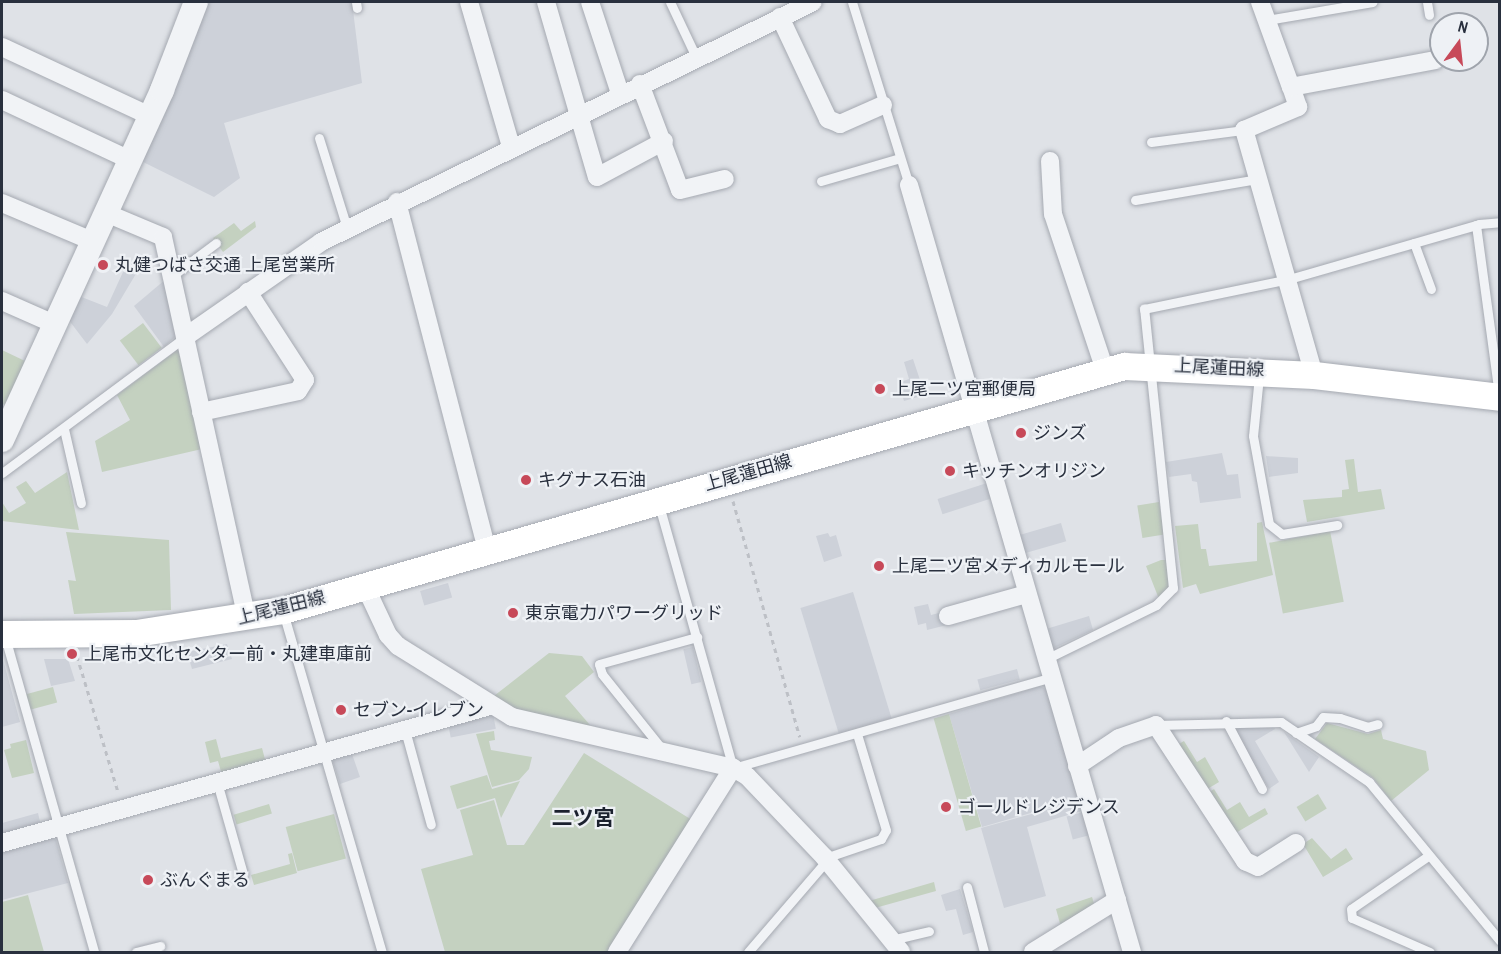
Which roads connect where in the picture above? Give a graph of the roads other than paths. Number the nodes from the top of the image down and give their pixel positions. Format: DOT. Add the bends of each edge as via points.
graph roads {
  1 [pos="196,2"];
  2 [pos="470,2"];
  3 [pos="546,2"];
  4 [pos="590,2"];
  5 [pos="670,2"];
  6 [pos="813,2"];
  7 [pos="852,2"];
  8 [pos="1260,2"];
  9 [pos="1372,2"];
  10 [pos="1427,2"];
  11 [pos="1429,15"];
  12 [pos="780,17"];
  13 [pos="1266,20"];
  14 [pos="2,47"];
  15 [pos="696,57"];
  16 [pos="1429,61"];
  17 [pos="640,84"];
  18 [pos="1292,87"];
  19 [pos="621,93"];
  20 [pos="2,100"];
  21 [pos="883,105"];
  22 [pos="577,114"];
  23 [pos="150,116"];
  24 [pos="1244,130"];
  25 [pos="319,138"];
  26 [pos="663,141"];
  27 [pos="1151,142"];
  28 [pos="511,147"];
  29 [pos="900,158"];
  30 [pos="130,160"];
  31 [pos="1050,161"];
  32 [pos="725,178"];
  33 [pos="1258,179"];
  34 [pos="821,181"];
  35 [pos="909,185"];
  36 [pos="1135,200"];
  37 [pos="397,202"];
  38 [pos="2,203"];
  39 [pos="106,213"];
  40 [pos="1500,222"];
  41 [pos="1476,225"];
  42 [pos="348,228"];
  43 [pos="92,242"];
  44 [pos="216,243"];
  45 [pos="1414,243"];
  46 [pos="172,276"];
  47 [pos="1289,279"];
  48 [pos="1431,290"];
  49 [pos="248,292"];
  50 [pos="2,301"];
  51 [pos="54,324"];
  52 [pos="186,337"];
  53 [pos="1148,365"];
  54 [pos="1105,370"];
  55 [pos="1259,370"];
  56 [pos="1314,375"];
  57 [pos="1499,397"];
  58 [pos="974,408"];
  59 [pos="201,412"];
  60 [pos="64,429"];
  61 [pos="2,440"];
  62 [pos="2,473"];
  63 [pos="658,499"];
  64 [pos="81,503"];
  65 [pos="1337,525"];
  66 [pos="487,550"];
  67 [pos="365,586"];
  68 [pos="1027,594"];
  69 [pos="283,610"];
  70 [pos="948,616"];
  71 [pos="247,618"];
  72 [pos="3,634"];
  73 [pos="697,637"];
  74 [pos="1046,659"];
  75 [pos="1052,677"];
  76 [pos="490,706"];
  77 [pos="1226,721"];
  78 [pos="1378,724"];
  79 [pos="1156,725"];
  80 [pos="405,730"];
  81 [pos="1296,733"];
  82 [pos="857,734"];
  83 [pos="325,751"];
  84 [pos="667,754"];
  85 [pos="1077,766"];
  86 [pos="733,768"];
  87 [pos="217,783"];
  88 [pos="1262,789"];
  89 [pos="430,825"];
  90 [pos="58,827"];
  91 [pos="2,843"];
  92 [pos="1296,843"];
  93 [pos="1428,856"];
  94 [pos="826,859"];
  95 [pos="243,874"];
  96 [pos="967,887"];
  97 [pos="1117,900"];
  98 [pos="929,931"];
  99 [pos="1500,941"];
  100 [pos="160,946"];
  101 [pos="896,946"];
  102 [pos="94,952"];
  103 [pos="136,952"];
  104 [pos="382,952"];
  105 [pos="617,952"];
  106 [pos="748,952"];
  107 [pos="984,952"];
  108 [pos="1033,952"];
  109 [pos="1132,952"];
  110 [pos="1430,952"];
  1 -- 23 [label="street"];
  2 -- 28 [label="street"];
  3 -- 22 [label="street"];
  4 -- 19 [label="street"];
  5 -- 15 [label="lane"];
  6 -- 12 [label="street"];
  7 -- 21 [label="lane"];
  8 -- 13 [label="street"];
  9 -- 13 [label="lane"];
  10 -- 11 [label="lane"];
  12 -- 15 [label="street"];
  12 -- 21 [label="street" via="828,119 840,124"];
  13 -- 18 [label="street"];
  14 -- 23 [label="street"];
  15 -- 17 [label="street"];
  16 -- 18 [label="street"];
  17 -- 19 [label="street"];
  17 -- 26 [label="street"];
  18 -- 24 [label="street" via="1298,107"];
  19 -- 22 [label="street"];
  20 -- 30 [label="street"];
  21 -- 29 [label="lane"];
  22 -- 26 [label="street" via="597,177"];
  22 -- 28 [label="street"];
  23 -- 30 [label="street"];
  24 -- 27 [label="lane"];
  24 -- 33 [label="street"];
  25 -- 42 [label="lane"];
  26 -- 32 [label="street" via="680,190"];
  28 -- 37 [label="street"];
  29 -- 34 [label="lane"];
  29 -- 35 [label="lane"];
  30 -- 39 [label="street"];
  31 -- 54 [label="street" via="1053,214"];
  33 -- 36 [label="lane"];
  33 -- 47 [label="street"];
  35 -- 58 [label="street"];
  37 -- 42 [label="street"];
  37 -- 66 [label="street"];
  38 -- 43 [label="street"];
  39 -- 43 [label="street"];
  39 -- 46 [label="street" via="163,237"];
  40 -- 41 [label="lane"];
  41 -- 45 [label="lane"];
  41 -- 57 [label="lane"];
  42 -- 49 [label="street"];
  43 -- 51 [label="street"];
  44 -- 46 [label="lane"];
  45 -- 47 [label="lane"];
  45 -- 48 [label="lane"];
  46 -- 52 [label="street"];
  47 -- 53 [label="lane" via="1144,309"];
  47 -- 56 [label="street"];
  49 -- 52 [label="street"];
  49 -- 59 [label="street" via="305,380 298,391"];
  50 -- 51 [label="street"];
  51 -- 61 [label="street"];
  52 -- 59 [label="street"];
  52 -- 60 [label="lane"];
  53 -- 54 [label="main road, 上尾蓮田線"];
  53 -- 55 [label="main road, 上尾蓮田線"];
  53 -- 74 [label="lane" via="1173,558 1173,588 1156,605"];
  54 -- 58 [label="main road, 上尾蓮田線"];
  55 -- 56 [label="main road, 上尾蓮田線"];
  55 -- 65 [label="lane" via="1253,436 1269,524 1282,534"];
  56 -- 57 [label="main road, 上尾蓮田線"];
  58 -- 63 [label="main road, 上尾蓮田線"];
  58 -- 68 [label="street"];
  59 -- 71 [label="street"];
  60 -- 62 [label="lane"];
  60 -- 64 [label="lane"];
  63 -- 66 [label="main road, 上尾蓮田線"];
  63 -- 73 [label="lane"];
  66 -- 67 [label="main road, 上尾蓮田線"];
  67 -- 69 [label="main road, 上尾蓮田線"];
  67 -- 76 [label="street" via="393,641"];
  68 -- 70 [label="street"];
  68 -- 74 [label="street"];
  69 -- 71 [label="main road, 上尾蓮田線"];
  69 -- 83 [label="lane"];
  71 -- 72 [label="main road, 上尾蓮田線" via="90,636"];
  72 -- 90 [label="lane"];
  73 -- 84 [label="lane" via="599,664 602,674"];
  73 -- 86 [label="lane"];
  74 -- 75 [label="street"];
  75 -- 82 [label="lane"];
  75 -- 85 [label="street"];
  76 -- 80 [label="street"];
  76 -- 84 [label="street" via="512,717"];
  77 -- 79 [label="lane"];
  77 -- 81 [label="lane" via="1281,722"];
  77 -- 88 [label="lane"];
  78 -- 81 [label="lane" via="1367,726 1323,717 1316,726"];
  79 -- 85 [label="street" via="1119,738"];
  79 -- 92 [label="street" via="1245,861 1257,867"];
  80 -- 83 [label="street"];
  80 -- 89 [label="lane"];
  81 -- 93 [label="lane" via="1369,782"];
  82 -- 86 [label="lane"];
  82 -- 94 [label="lane" via="886,830 881,839"];
  83 -- 87 [label="street"];
  83 -- 104 [label="lane"];
  84 -- 86 [label="street"];
  85 -- 97 [label="street"];
  86 -- 94 [label="street" via="760,785"];
  86 -- 105 [label="street"];
  87 -- 90 [label="street"];
  87 -- 95 [label="lane"];
  90 -- 91 [label="street"];
  90 -- 102 [label="lane"];
  93 -- 99 [label="lane"];
  93 -- 110 [label="lane" via="1351,909 1352,918"];
  94 -- 101 [label="street"];
  94 -- 106 [label="lane"];
  96 -- 107 [label="lane"];
  97 -- 108 [label="street"];
  97 -- 109 [label="street"];
  98 -- 101 [label="lane"];
  100 -- 103 [label="lane"];
}
